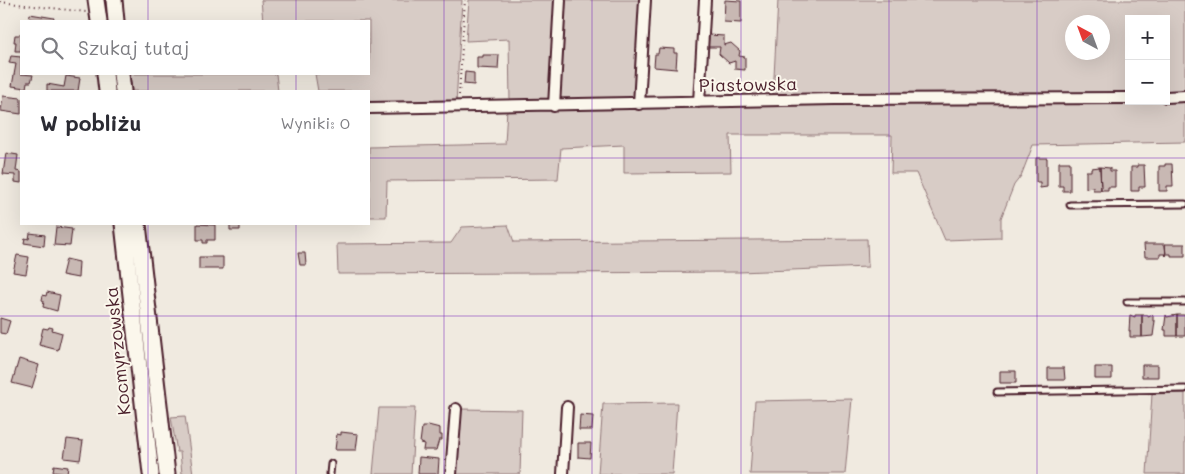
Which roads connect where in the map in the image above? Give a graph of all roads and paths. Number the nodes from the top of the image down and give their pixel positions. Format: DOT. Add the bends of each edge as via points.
graph roads {
  1 [pos="114,0"];
  2 [pos="465,0"];
  3 [pos="560,0"];
  4 [pos="644,0"];
  5 [pos="705,0"];
  6 [pos="0,2"];
  7 [pos="98,12"];
  8 [pos="116,20"];
  9 [pos="105,75"];
  10 [pos="121,75"];
  11 [pos="107,90"];
  12 [pos="123,90"];
  13 [pos="1185,96"];
  14 [pos="1170,97"];
  15 [pos="1125,98"];
  16 [pos="699,102"];
  17 [pos="639,104"];
  18 [pos="554,106"];
  19 [pos="458,107"];
  20 [pos="370,108"];
  21 [pos="1185,204"];
  22 [pos="1070,205"];
  23 [pos="123,225"];
  24 [pos="138,225"];
  25 [pos="1127,302"];
  26 [pos="1185,302"];
  27 [pos="1185,389"];
  28 [pos="997,392"];
  29 [pos="567,407"];
  30 [pos="456,410"];
  31 [pos="331,464"];
  32 [pos="151,474"];
  33 [pos="167,474"];
  34 [pos="330,474"];
  35 [pos="452,474"];
  36 [pos="563,474"];
  1 -- 8 [label="main road"];
  2 -- 19 [label="path"];
  3 -- 18 [label="street"];
  4 -- 17 [label="street"];
  5 -- 16 [label="street"];
  6 -- 7 [label="path"];
  9 -- 11 [label="main road"];
  10 -- 12 [label="main road"];
  13 -- 14 [label="street"];
  15 -- 16 [label="street, Piastowska"];
  16 -- 17 [label="street, Piastowska"];
  17 -- 18 [label="street, Piastowska"];
  18 -- 19 [label="street, Piastowska"];
  19 -- 20 [label="street, Piastowska"];
  21 -- 22 [label="lane"];
  23 -- 32 [label="main road, Kocmyrzowska"];
  24 -- 33 [label="main road, Kocmyrzowska"];
  25 -- 26 [label="lane"];
  27 -- 28 [label="lane"];
  29 -- 36 [label="street"];
  30 -- 35 [label="street"];
  31 -- 34 [label="lane"];
}
